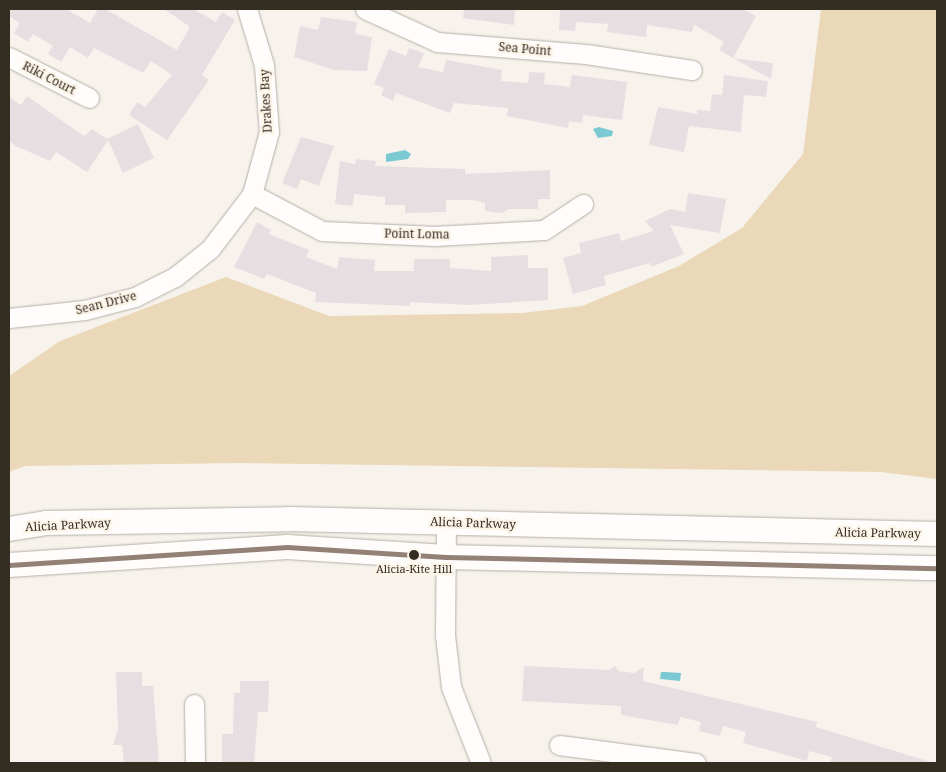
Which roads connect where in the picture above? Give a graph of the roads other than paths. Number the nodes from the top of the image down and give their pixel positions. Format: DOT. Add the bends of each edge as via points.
graph roads {
  1 [pos="250,9"];
  2 [pos="365,9"];
  3 [pos="9,57"];
  4 [pos="692,70"];
  5 [pos="90,98"];
  6 [pos="252,194"];
  7 [pos="583,204"];
  8 [pos="9,318"];
  9 [pos="446,521"];
  10 [pos="9,529"];
  11 [pos="937,534"];
  12 [pos="446,557"];
  13 [pos="9,565"];
  14 [pos="937,568"];
  15 [pos="194,704"];
  16 [pos="560,745"];
  17 [pos="195,763"];
  18 [pos="481,763"];
  19 [pos="696,763"];
  1 -- 6 [label="street, Drakes Bay" via="264,65 269,132"];
  2 -- 4 [label="street, Sea Point" via="437,42 586,54"];
  3 -- 5 [label="street, Riki Court"];
  6 -- 7 [label="street, Point Loma" via="322,231 435,236 544,230"];
  6 -- 8 [label="street, Sean Drive" via="210,249 174,277 143,293 85,310"];
  9 -- 10 [label="main road, Alicia Parkway" via="46,523"];
  9 -- 11 [label="main road, Alicia Parkway"];
  9 -- 12 [label="street"];
  12 -- 13 [label="main road" via="287,547 50,559"];
  12 -- 14 [label="main road"];
  12 -- 18 [label="street" via="445,635 451,687"];
  15 -- 17 [label="street"];
  16 -- 19 [label="street"];
}
